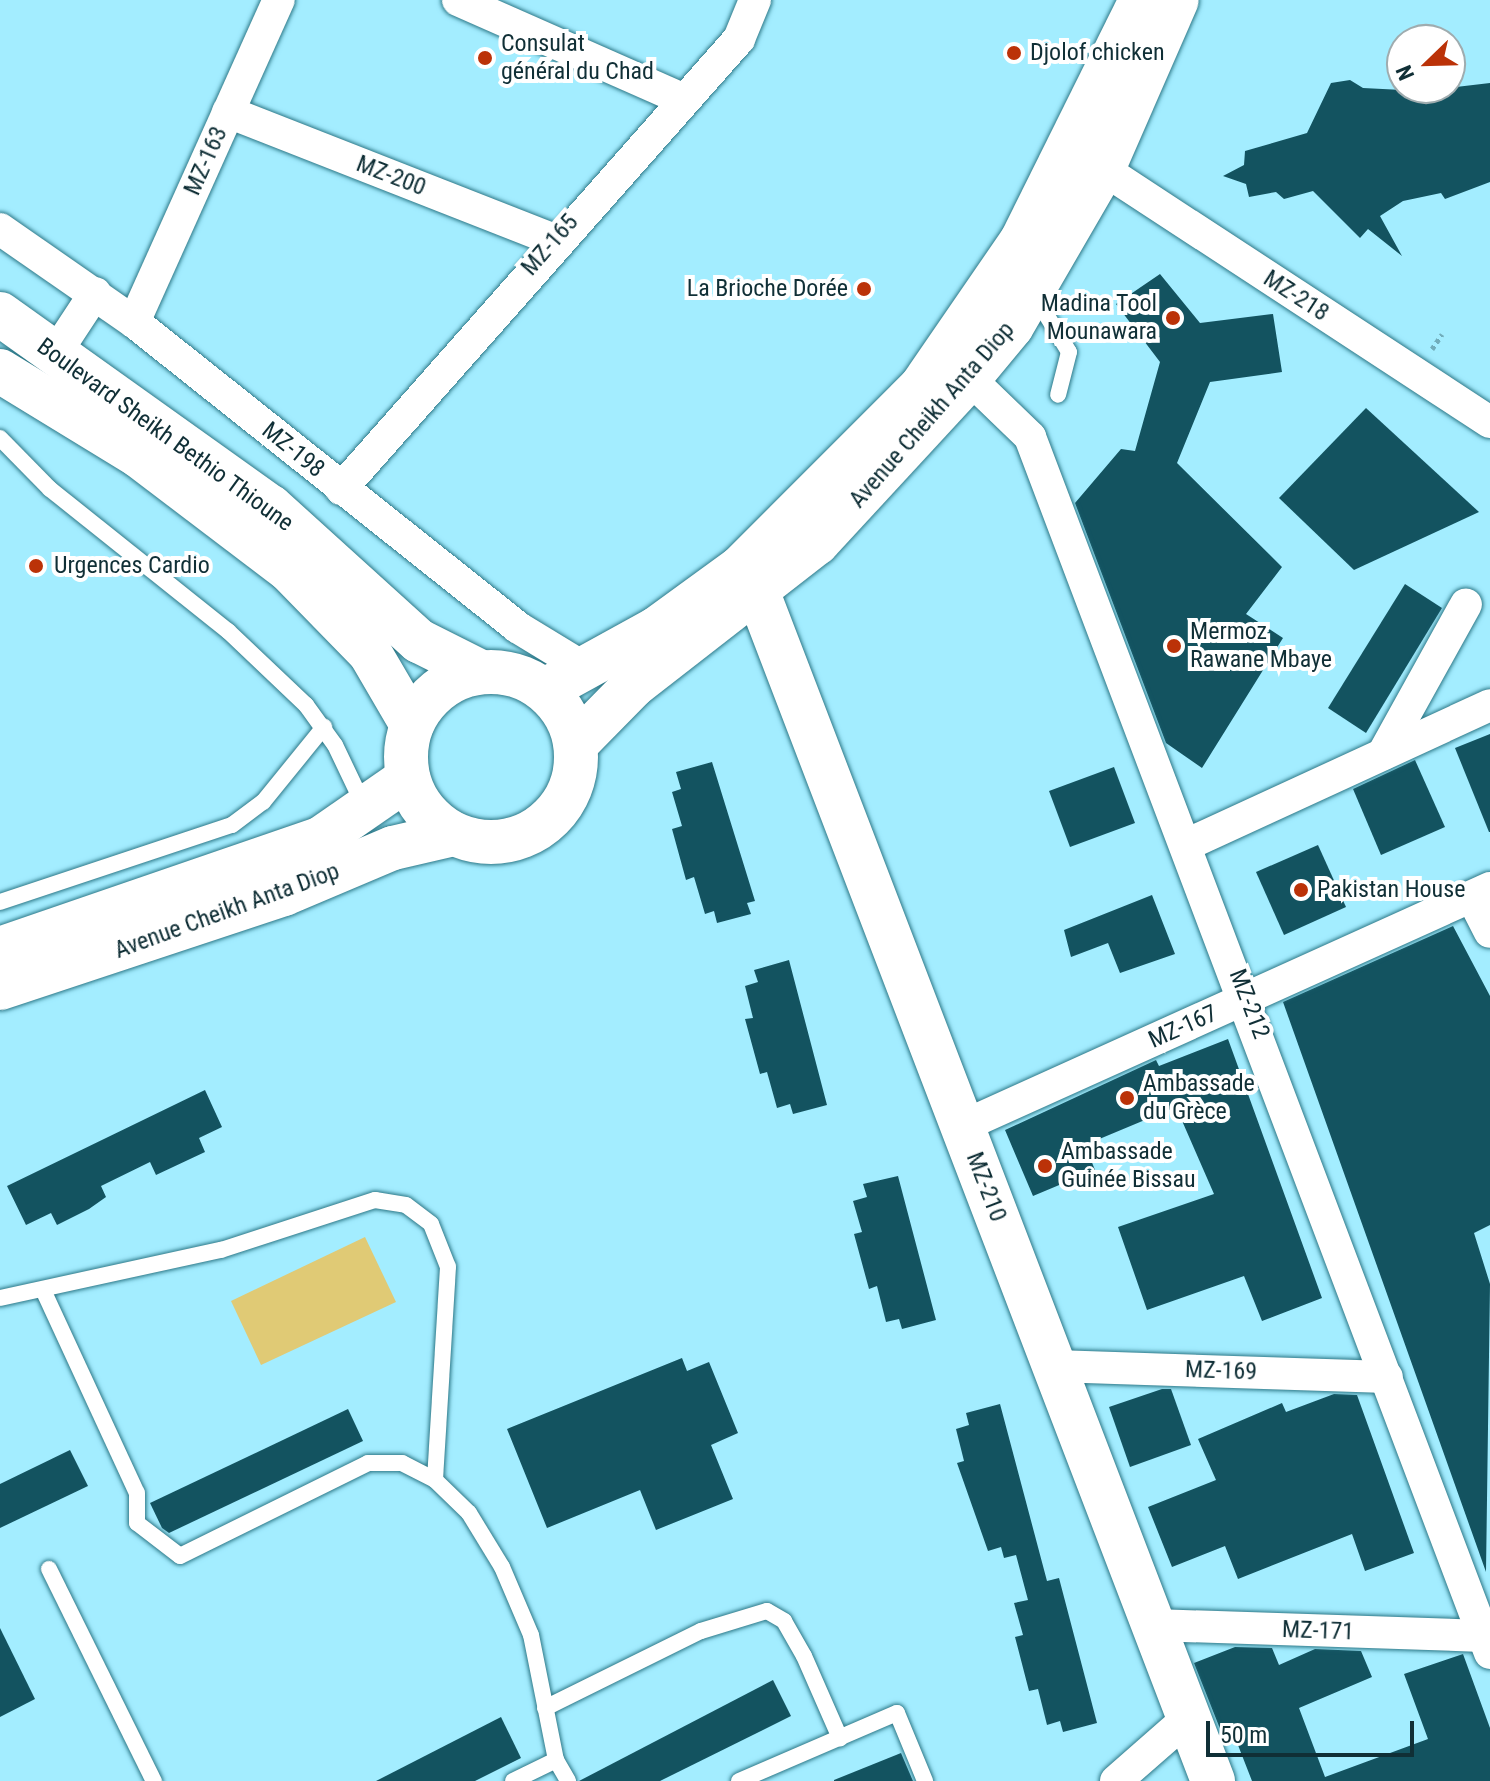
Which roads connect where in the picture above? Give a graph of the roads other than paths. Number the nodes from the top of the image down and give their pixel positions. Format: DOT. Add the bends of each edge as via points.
graph roads {
  1 [pos="279,0"];
  2 [pos="458,0"];
  3 [pos="755,0"];
  4 [pos="1141,0"];
  5 [pos="1177,0"];
  6 [pos="680,98"];
  7 [pos="228,112"];
  8 [pos="1103,169"];
  9 [pos="0,229"];
  10 [pos="554,240"];
  11 [pos="95,293"];
  12 [pos="1032,293"];
  13 [pos="0,314"];
  14 [pos="134,322"];
  15 [pos="55,354"];
  16 [pos="0,371"];
  17 [pos="969,378"];
  18 [pos="1058,395"];
  19 [pos="1490,422"];
  20 [pos="0,438"];
  21 [pos="341,489"];
  22 [pos="758,593"];
  23 [pos="1466,604"];
  24 [pos="586,669"];
  25 [pos="481,672"];
  26 [pos="545,690"];
  27 [pos="1490,705"];
  28 [pos="412,725"];
  29 [pos="324,727"];
  30 [pos="576,744"];
  31 [pos="1383,754"];
  32 [pos="408,778"];
  33 [pos="367,813"];
  34 [pos="453,834"];
  35 [pos="1188,844"];
  36 [pos="1481,892"];
  37 [pos="0,902"];
  38 [pos="1490,932"];
  39 [pos="0,949"];
  40 [pos="0,988"];
  41 [pos="1248,999"];
  42 [pos="963,1126"];
  43 [pos="44,1292"];
  44 [pos="0,1298"];
  45 [pos="1055,1366"];
  46 [pos="1387,1377"];
  47 [pos="435,1480"];
  48 [pos="49,1569"];
  49 [pos="1154,1625"];
  50 [pos="1486,1644"];
  51 [pos="545,1708"];
  52 [pos="1189,1717"];
  53 [pos="840,1738"];
  54 [pos="556,1760"];
  55 [pos="154,1781"];
  56 [pos="513,1781"];
  57 [pos="568,1781"];
  58 [pos="739,1781"];
  59 [pos="925,1781"];
  60 [pos="1116,1781"];
  61 [pos="1213,1781"];
  1 -- 7 [label="street, MZ-163"];
  2 -- 6 [label="street"];
  3 -- 6 [label="street, MZ-165" via="739,39"];
  4 -- 24 [label="main road, Avenue Cheikh Anta Diop" via="1022,240 921,387 740,568"];
  5 -- 8 [label="main road, Avenue Cheikh Anta Diop"];
  6 -- 10 [label="street, MZ-165"];
  7 -- 10 [label="street, MZ-200"];
  7 -- 14 [label="street, MZ-163"];
  8 -- 12 [label="main road, Avenue Cheikh Anta Diop"];
  8 -- 19 [label="street, MZ-218"];
  9 -- 11 [label="street, MZ-198"];
  10 -- 21 [label="street, MZ-165"];
  11 -- 14 [label="street, MZ-198"];
  11 -- 15 [label="street"];
  12 -- 17 [label="main road, Avenue Cheikh Anta Diop"];
  12 -- 18 [label="lane" via="1069,352"];
  13 -- 15 [label="main road, Boulevard Sheikh Bethio Thioune"];
  14 -- 21 [label="street, MZ-198"];
  15 -- 25 [label="main road, Boulevard Sheikh Bethio Thioune" via="271,507 419,641"];
  16 -- 28 [label="main road, Boulevard Sheikh Bethio Thioune" via="221,513 315,593 382,669"];
  17 -- 22 [label="main road, Avenue Cheikh Anta Diop" via="844,517"];
  17 -- 35 [label="street, MZ-212" via="1030,437"];
  20 -- 29 [label="lane" via="50,489 228,631"];
  21 -- 24 [label="street, MZ-198" via="517,627"];
  22 -- 30 [label="main road, Avenue Cheikh Anta Diop" via="633,686"];
  22 -- 42 [label="main road, MZ-210"];
  23 -- 31 [label="street"];
  24 -- 26 [label="main road, Avenue Cheikh Anta Diop"];
  25 -- 26 [label="main road" via="526,678"];
  25 -- 28 [label="main road" via="439,689"];
  26 -- 30 [label="main road"];
  27 -- 31 [label="street"];
  28 -- 32 [label="main road"];
  29 -- 33 [label="lane"];
  29 -- 37 [label="lane" via="263,802 232,825"];
  30 -- 34 [label="main road" via="568,796 531,834 478,842"];
  31 -- 35 [label="street"];
  32 -- 33 [label="main road, Avenue Cheikh Anta Diop"];
  32 -- 34 [label="main road" via="417,801"];
  33 -- 39 [label="main road, Avenue Cheikh Anta Diop" via="248,869"];
  34 -- 40 [label="main road, Avenue Cheikh Anta Diop" via="393,848 189,928"];
  35 -- 41 [label="street, MZ-212"];
  36 -- 38 [label="street"];
  36 -- 41 [label="street, MZ-167"];
  41 -- 42 [label="street, MZ-167"];
  41 -- 46 [label="street, MZ-212"];
  42 -- 45 [label="main road, MZ-210"];
  43 -- 44 [label="lane"];
  43 -- 47 [label="lane" via="137,1493 137,1523 180,1556 368,1463 402,1463"];
  43 -- 47 [label="lane" via="221,1250 375,1200 406,1205 431,1224 448,1267"];
  45 -- 46 [label="street, MZ-169"];
  45 -- 49 [label="main road, MZ-210"];
  46 -- 50 [label="street, MZ-212"];
  47 -- 51 [label="lane" via="469,1513 502,1567 531,1635"];
  48 -- 55 [label="lane"];
  49 -- 50 [label="street, MZ-171"];
  49 -- 52 [label="main road, MZ-210"];
  51 -- 53 [label="lane" via="712,1626 767,1611 784,1621"];
  51 -- 54 [label="lane"];
  52 -- 60 [label="street"];
  52 -- 61 [label="main road, MZ-210"];
  53 -- 58 [label="lane"];
  53 -- 59 [label="lane" via="897,1713"];
  54 -- 56 [label="lane"];
  54 -- 57 [label="lane"];
}
